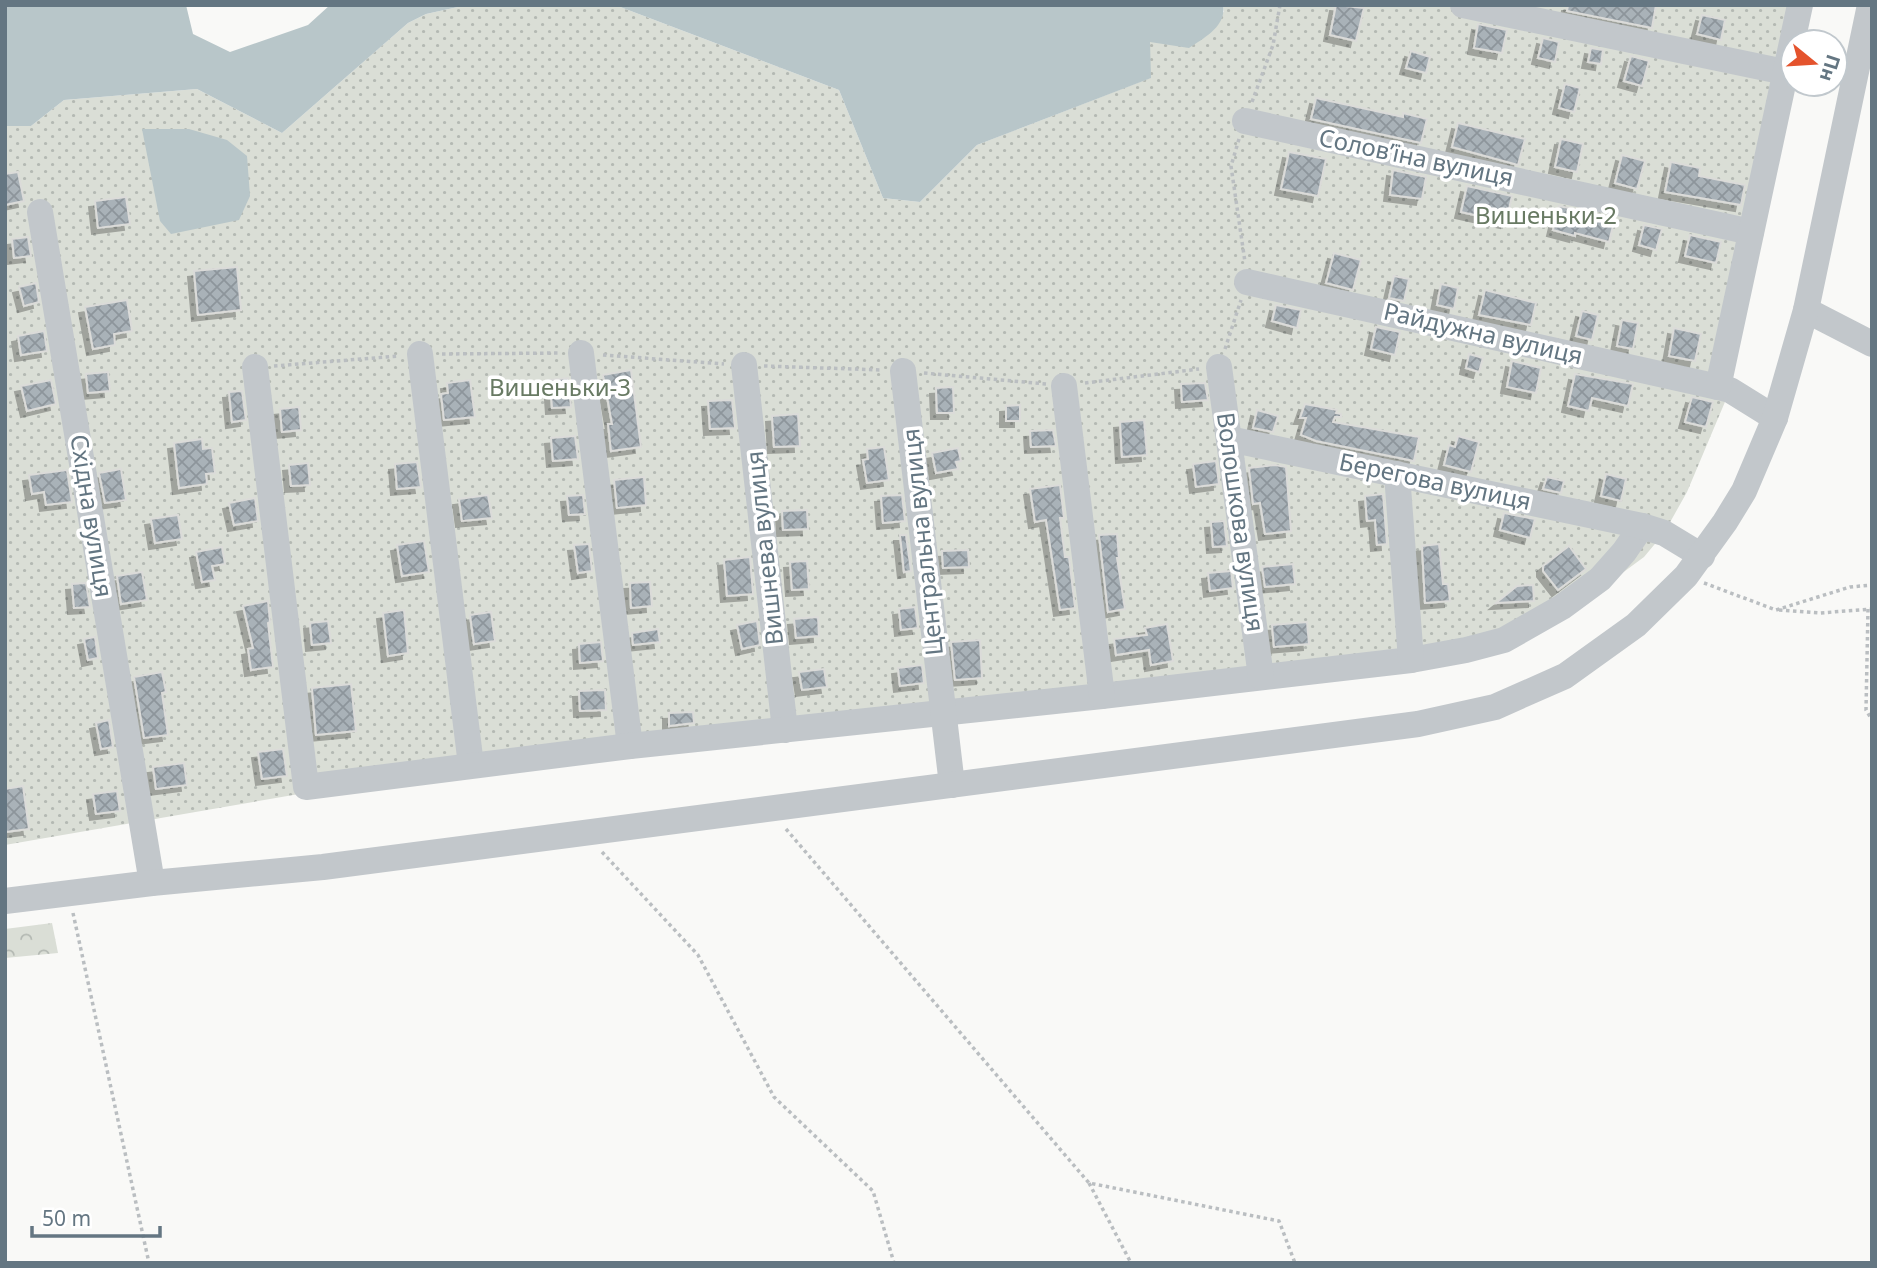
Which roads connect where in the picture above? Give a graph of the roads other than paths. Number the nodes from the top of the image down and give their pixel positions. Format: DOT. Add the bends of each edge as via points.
graph roads {
  1 [pos="1463,5"];
  2 [pos="1800,5"];
  3 [pos="1870,5"];
  4 [pos="1795,28"];
  5 [pos="1779,71"];
  6 [pos="1780,98"];
  7 [pos="1245,121"];
  8 [pos="40,212"];
  9 [pos="1751,232"];
  10 [pos="1247,282"];
  11 [pos="1806,310"];
  12 [pos="1872,344"];
  13 [pos="581,353"];
  14 [pos="420,354"];
  15 [pos="744,365"];
  16 [pos="255,367"];
  17 [pos="1219,367"];
  18 [pos="904,371"];
  19 [pos="1063,386"];
  20 [pos="1718,387"];
  21 [pos="1774,418"];
  22 [pos="1229,439"];
  23 [pos="1397,474"];
  24 [pos="1642,526"];
  25 [pos="1694,566"];
  26 [pos="1411,660"];
  27 [pos="1261,677"];
  28 [pos="1102,696"];
  29 [pos="942,712"];
  30 [pos="785,730"];
  31 [pos="630,746"];
  32 [pos="471,765"];
  33 [pos="952,785"];
  34 [pos="152,883"];
  35 [pos="5,901"];
  1 -- 5 [label="street"];
  2 -- 4 [label="street"];
  3 -- 11 [label="street"];
  6 -- 9 [label="street"];
  7 -- 9 [label="street, Соловʼїна вулиця"];
  8 -- 34 [label="street, Східна вулиця"];
  9 -- 20 [label="street"];
  10 -- 20 [label="street, Райдужна вулиця"];
  11 -- 12 [label="street"];
  11 -- 21 [label="street"];
  13 -- 31 [label="street"];
  14 -- 32 [label="street"];
  15 -- 30 [label="street, Вишнева вулиця"];
  16 -- 32 [label="street" via="306,787"];
  17 -- 22 [label="street, Волошкова вулиця"];
  18 -- 29 [label="street, Центральна вулиця"];
  19 -- 28 [label="street"];
  20 -- 21 [label="street, Райдужна вулиця"];
  21 -- 25 [label="street" via="1744,491"];
  22 -- 23 [label="street, Берегова вулиця"];
  22 -- 27 [label="street, Волошкова вулиця"];
  23 -- 24 [label="street, Берегова вулиця"];
  23 -- 26 [label="street"];
  24 -- 25 [label="street, Берегова вулиця" via="1664,533"];
  24 -- 26 [label="street" via="1600,579 1563,607 1504,640"];
  25 -- 33 [label="street" via="1636,625 1565,676 1495,707 1418,724"];
  26 -- 27 [label="street"];
  27 -- 28 [label="street"];
  28 -- 29 [label="street"];
  29 -- 30 [label="street"];
  29 -- 33 [label="street, Центральна вулиця"];
  30 -- 31 [label="street"];
  31 -- 32 [label="street"];
  33 -- 34 [label="street" via="323,867"];
  34 -- 35 [label="street"];
}
